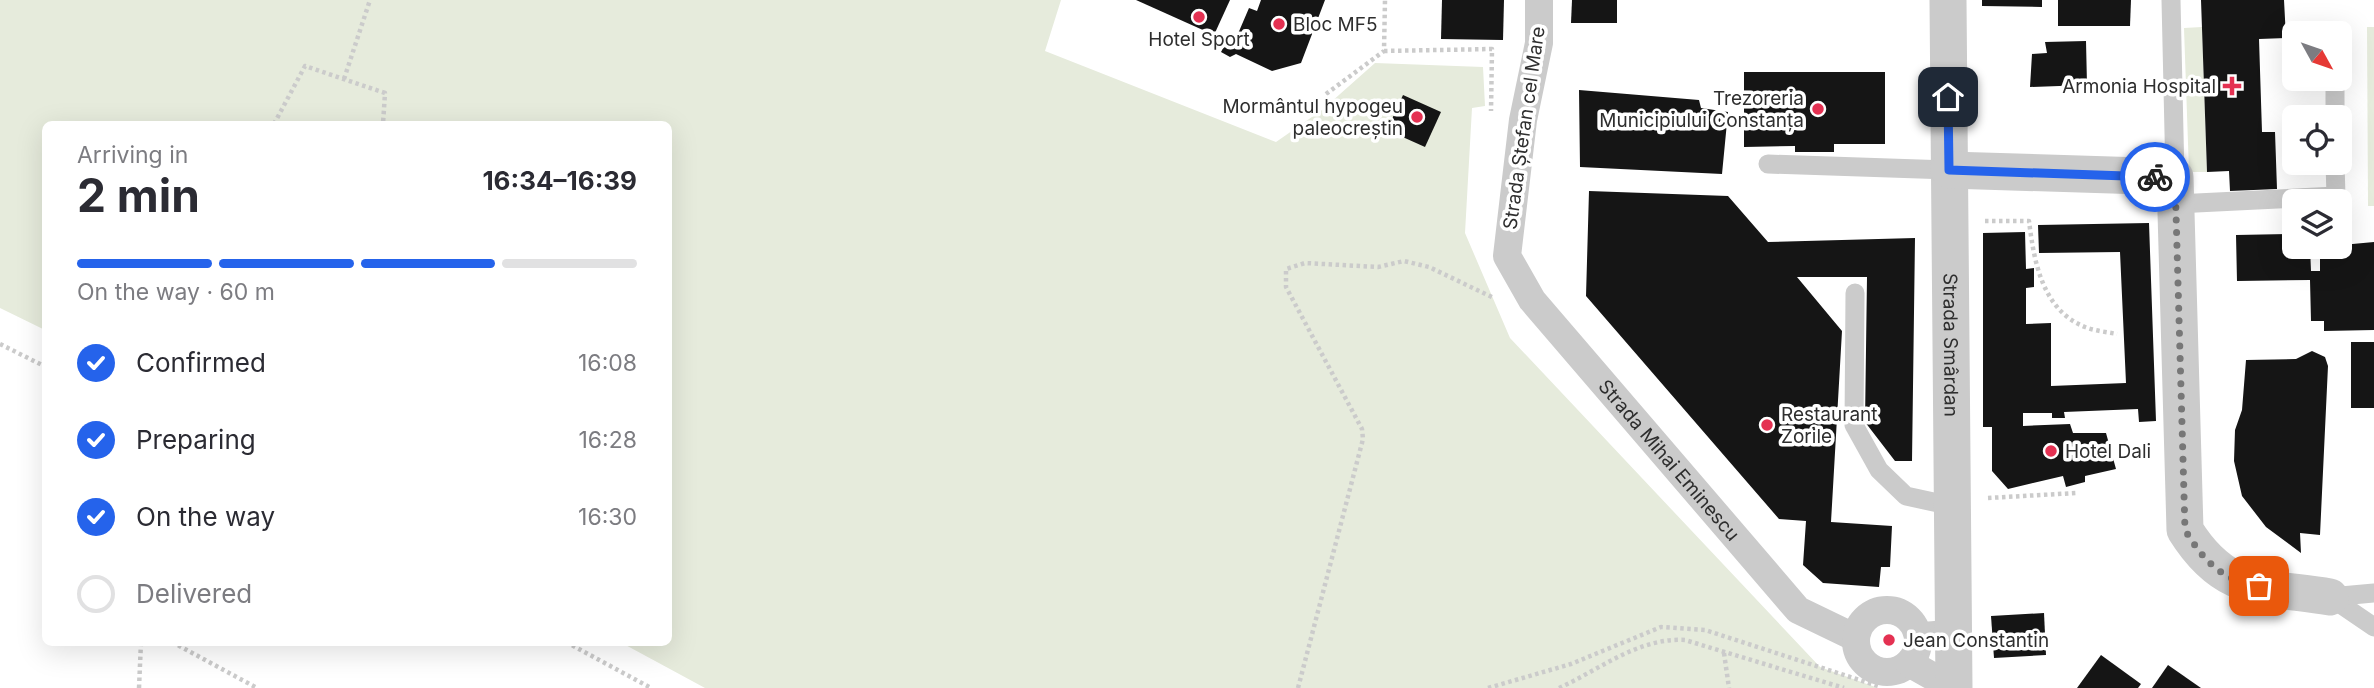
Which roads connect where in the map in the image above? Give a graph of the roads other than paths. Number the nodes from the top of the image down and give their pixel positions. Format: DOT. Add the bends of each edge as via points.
graph roads {
  1 [pos="1539,0"];
  2 [pos="1948,0"];
  3 [pos="2171,0"];
  4 [pos="1768,164"];
  5 [pos="1949,170"];
  6 [pos="2336,175"];
  7 [pos="2176,190"];
  8 [pos="1507,256"];
  9 [pos="1855,293"];
  10 [pos="1952,503"];
  11 [pos="2374,593"];
  12 [pos="2330,597"];
  13 [pos="2374,627"];
  14 [pos="1953,629"];
  15 [pos="1917,632"];
  16 [pos="1856,638"];
  17 [pos="1887,677"];
  18 [pos="1953,688"];
  1 -- 8 [label="street, Strada Ștefan cel Mare" via="1539,43 1523,120"];
  2 -- 5 [label="street, Strada Smârdan"];
  3 -- 7 [label="lane"];
  4 -- 5 [label="lane"];
  5 -- 7 [label="street"];
  5 -- 10 [label="street, Strada Smârdan"];
  6 -- 7 [label="lane" via="2336,196"];
  7 -- 12 [label="street" via="2185,530 2202,557 2235,582"];
  8 -- 16 [label="street, Strada Mihai Eminescu" via="1532,300 1798,610"];
  9 -- 10 [label="lane" via="1854,425 1879,470 1906,496"];
  10 -- 14 [label="street, Strada Smârdan"];
  11 -- 12 [label="lane"];
  12 -- 13 [label="lane"];
  14 -- 15 [label="lane"];
  14 -- 18 [label="street, Strada Smârdan"];
  15 -- 16 [label="street" via="1905,615 1885,610 1865,618"];
  15 -- 17 [label="street" via="1918,643"];
  16 -- 17 [label="street" via="1866,664"];
  17 -- 18 [label="street"];
}
